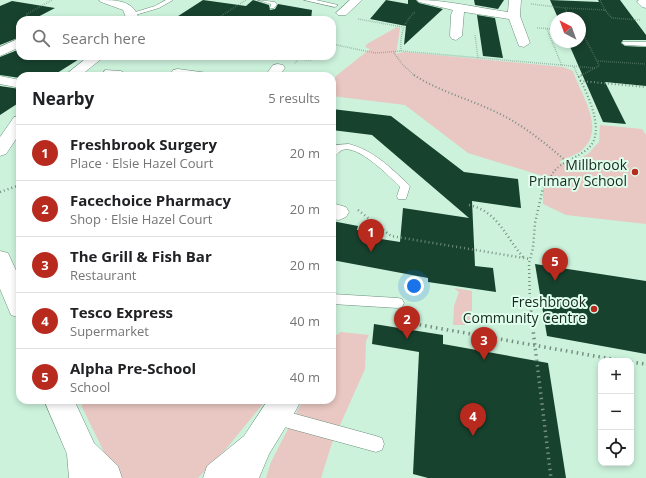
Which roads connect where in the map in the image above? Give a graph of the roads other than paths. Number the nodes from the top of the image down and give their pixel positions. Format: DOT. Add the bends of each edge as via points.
graph roads {
  1 [pos="105,0"];
  2 [pos="170,0"];
  3 [pos="261,0"];
  4 [pos="307,0"];
  5 [pos="426,1"];
  6 [pos="520,1"];
  7 [pos="272,7"];
  8 [pos="460,8"];
  9 [pos="347,9"];
  10 [pos="131,16"];
  11 [pos="134,16"];
  12 [pos="514,16"];
  13 [pos="456,36"];
  14 [pos="524,43"];
  15 [pos="625,43"];
  16 [pos="16,44"];
  17 [pos="646,44"];
  18 [pos="0,52"];
  19 [pos="93,60"];
  20 [pos="186,60"];
  21 [pos="76,72"];
  22 [pos="178,72"];
  23 [pos="0,80"];
  24 [pos="16,83"];
  25 [pos="16,127"];
  26 [pos="0,150"];
  27 [pos="336,151"];
  28 [pos="402,196"];
  29 [pos="0,260"];
  30 [pos="5,285"];
  31 [pos="336,299"];
  32 [pos="16,301"];
  33 [pos="398,303"];
  34 [pos="61,404"];
  35 [pos="281,408"];
  36 [pos="257,444"];
  37 [pos="376,444"];
  38 [pos="84,466"];
  39 [pos="106,478"];
  40 [pos="219,478"];
  41 [pos="243,478"];
  1 -- 10 [label="street" via="124,5"];
  2 -- 11 [label="lane"];
  3 -- 7 [label="lane" via="273,3"];
  4 -- 9 [label="lane"];
  5 -- 8 [label="street"];
  6 -- 12 [label="street"];
  8 -- 12 [label="street"];
  8 -- 13 [label="street"];
  12 -- 14 [label="street"];
  15 -- 17 [label="lane"];
  16 -- 18 [label="street"];
  19 -- 21 [label="street"];
  20 -- 22 [label="street"];
  23 -- 24 [label="street"];
  25 -- 26 [label="street"];
  27 -- 28 [label="lane" via="346,146 364,151 405,186"];
  29 -- 30 [label="street"];
  30 -- 32 [label="street"];
  31 -- 33 [label="lane"];
  34 -- 38 [label="street"];
  35 -- 36 [label="street"];
  35 -- 37 [label="lane"];
  36 -- 40 [label="street"];
  36 -- 41 [label="street"];
  38 -- 39 [label="street"];
}
